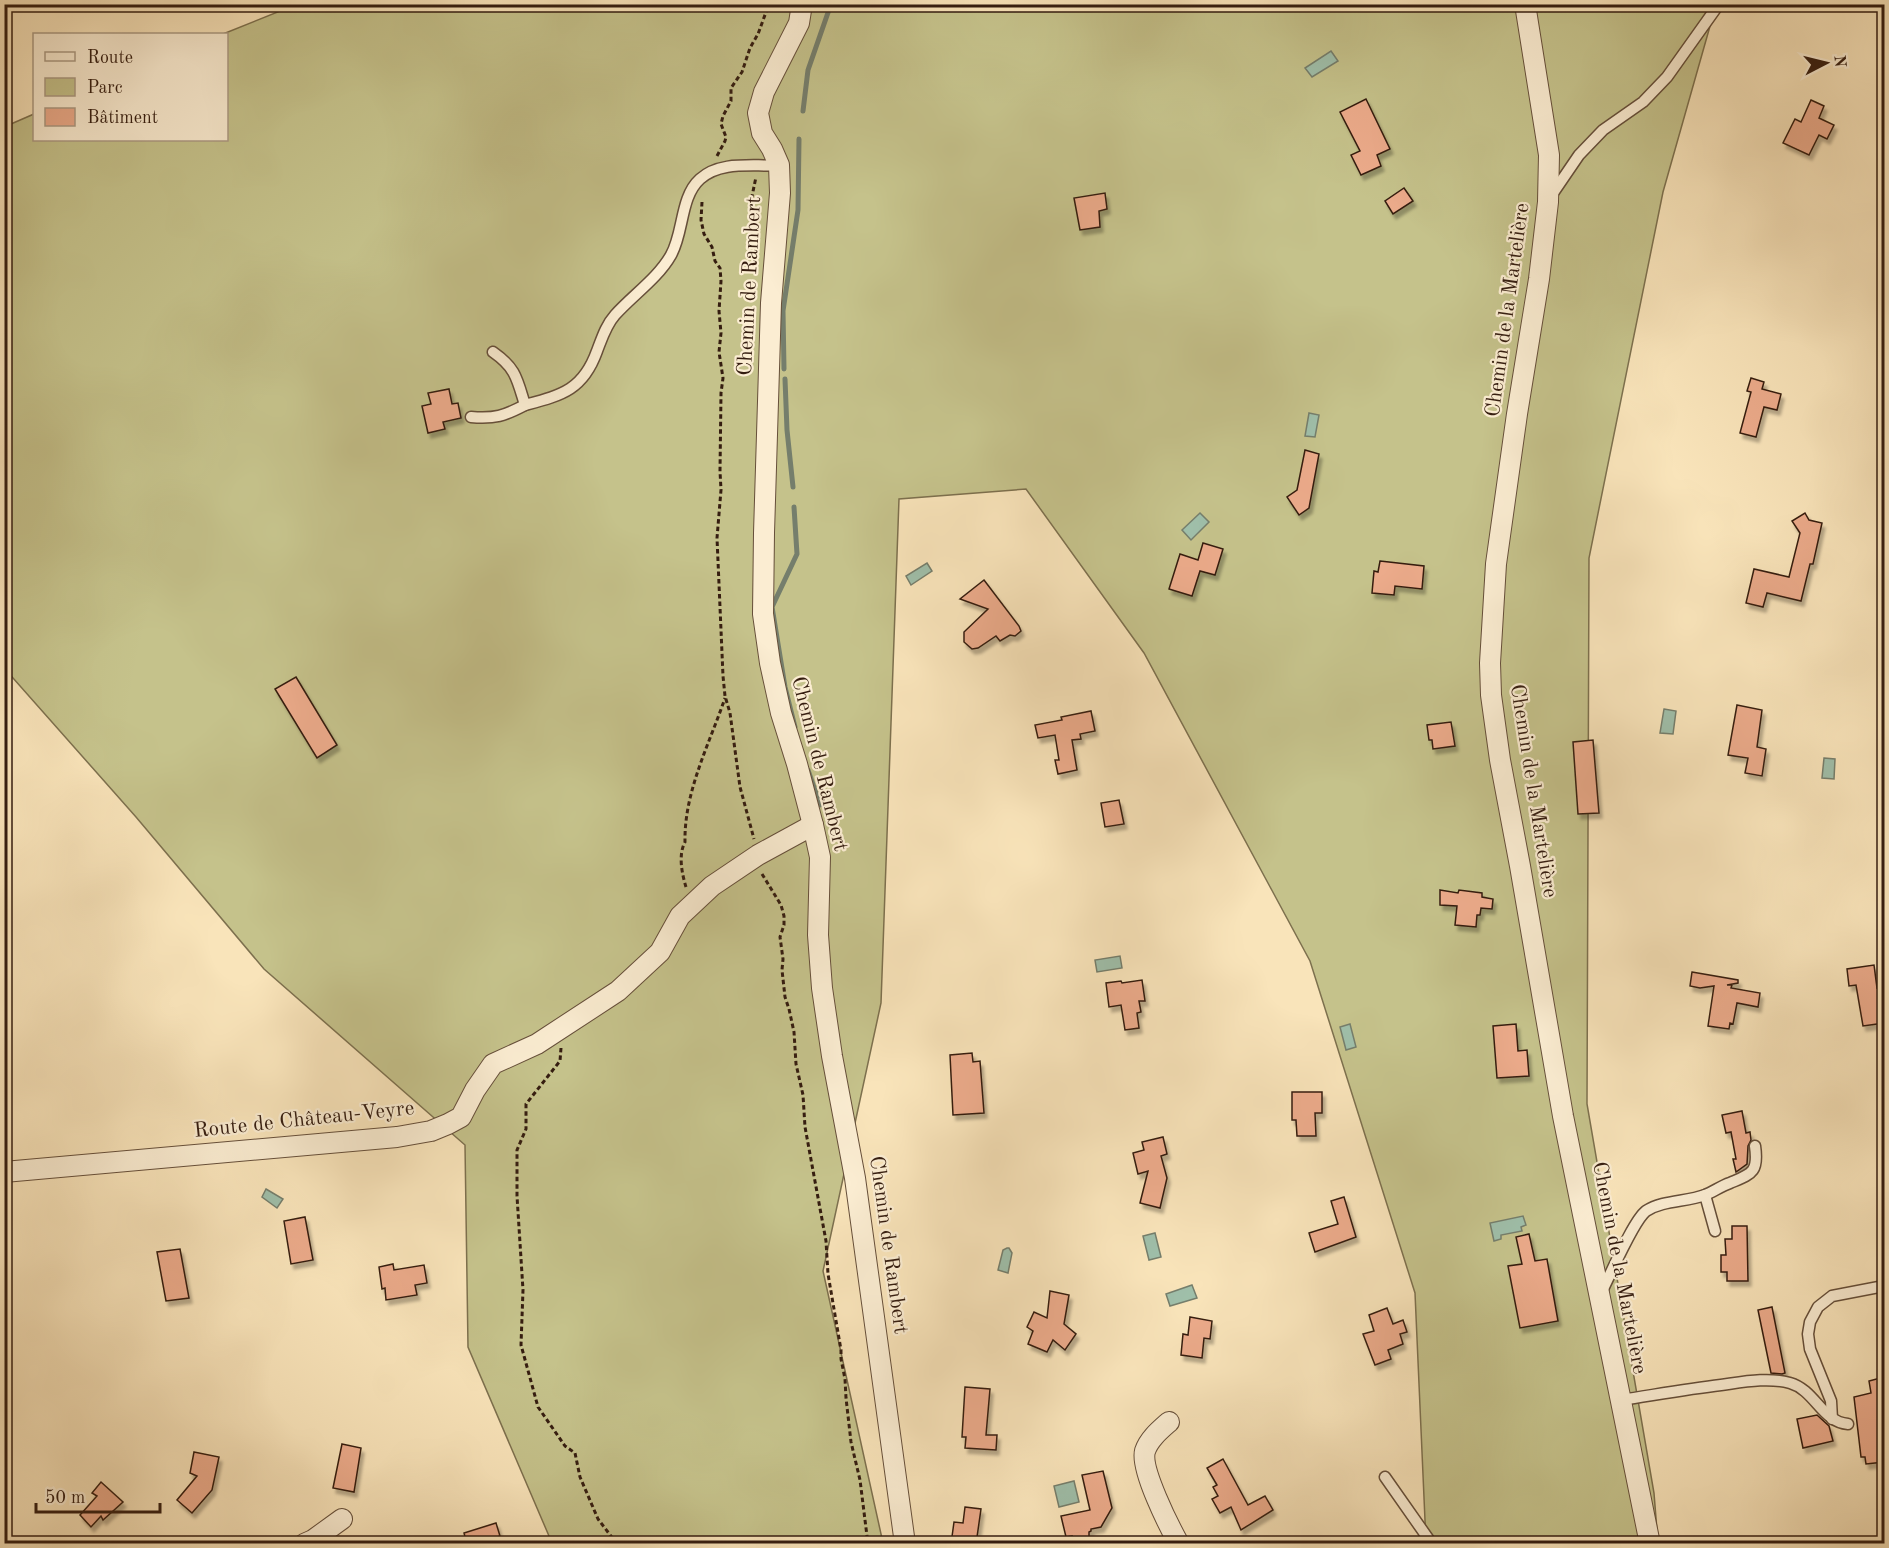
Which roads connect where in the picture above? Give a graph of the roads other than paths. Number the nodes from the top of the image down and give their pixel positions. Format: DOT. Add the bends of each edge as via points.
graph roads {
  1 [pos="802,4"];
  2 [pos="1526,4"];
  3 [pos="1719,4"];
  4 [pos="780,165"];
  5 [pos="1548,201"];
  6 [pos="493,352"];
  7 [pos="525,405"];
  8 [pos="471,417"];
  9 [pos="813,825"];
  10 [pos="1755,1146"];
  11 [pos="4,1172"];
  12 [pos="1705,1195"];
  13 [pos="1715,1231"];
  14 [pos="1884,1286"];
  15 [pos="1600,1296"];
  16 [pos="1621,1400"];
  17 [pos="1832,1419"];
  18 [pos="1169,1422"];
  19 [pos="1848,1424"];
  20 [pos="1385,1477"];
  21 [pos="342,1519"];
  22 [pos="304,1544"];
  23 [pos="905,1544"];
  24 [pos="1179,1544"];
  25 [pos="1432,1544"];
  26 [pos="1650,1544"];
  1 -- 4 [label="street, Chemin de Rambert" via="799,23 764,92 758,113 762,133"];
  2 -- 5 [label="street, Chemin de la Martelière" via="1548,154"];
  3 -- 5 [label="lane" via="1667,77 1643,102 1603,129 1579,155"];
  4 -- 7 [label="lane" via="735,166 701,178 692,188 672,254 614,316 583,379 552,398"];
  4 -- 9 [label="street, Chemin de Rambert" via="771,303 763,614 781,713"];
  5 -- 15 [label="street, Chemin de la Martelière" via="1496,564 1491,695 1563,1116"];
  6 -- 7 [label="lane" via="508,362"];
  7 -- 8 [label="lane" via="503,416"];
  9 -- 11 [label="street, Route de Château-Veyre" via="712,886 680,916 660,952 618,991 537,1044 493,1064 461,1117 448,1124 417,1135"];
  9 -- 23 [label="street, Chemin de Rambert" via="820,857 818,935 822,988 855,1178"];
  10 -- 12 [label="lane" via="1755,1164 1745,1178"];
  12 -- 13 [label="lane"];
  12 -- 15 [label="lane" via="1659,1205 1646,1212"];
  14 -- 17 [label="lane" via="1832,1296 1818,1307 1810,1322 1810,1349 1831,1401"];
  15 -- 16 [label="street, Chemin de la Martelière"];
  16 -- 17 [label="lane" via="1746,1382 1780,1382 1801,1388"];
  16 -- 26 [label="street, Chemin de la Martelière"];
  17 -- 19 [label="lane"];
  18 -- 24 [label="street" via="1145,1449 1144,1461 1162,1512"];
  20 -- 25 [label="lane"];
  21 -- 22 [label="street"];
}
